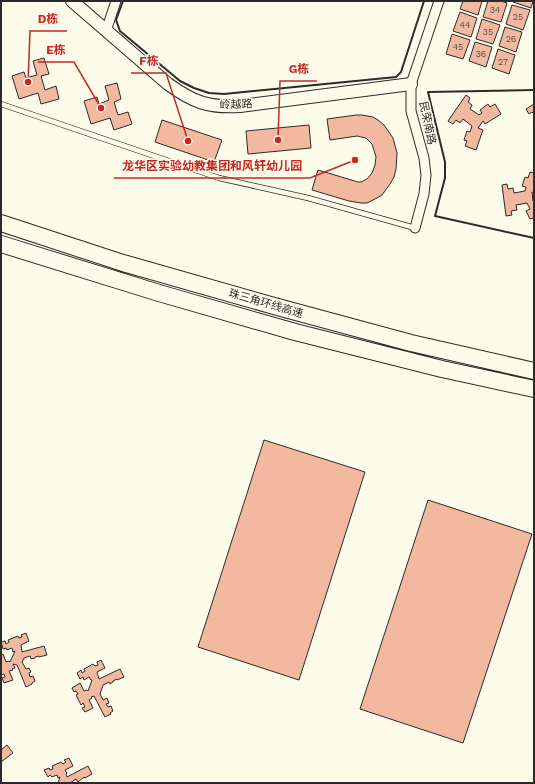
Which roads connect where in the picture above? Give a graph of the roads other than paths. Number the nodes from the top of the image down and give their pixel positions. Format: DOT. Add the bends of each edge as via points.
graph roads {
  1 [pos="72,1"];
  2 [pos="116,1"];
  3 [pos="439,1"];
  4 [pos="106,31"];
  5 [pos="411,84"];
  6 [pos="1,104"];
  7 [pos="1,223"];
  8 [pos="415,228"];
  9 [pos="1,244"];
  10 [pos="534,371"];
  11 [pos="534,389"];
  1 -- 4 [label="street, 岭越路"];
  2 -- 4 [label="street"];
  3 -- 5 [label="street, 民荣南路"];
  4 -- 5 [label="street, 岭越路" via="180,93 209,105 240,106"];
  5 -- 8 [label="street, 民荣南路" via="412,111 426,175"];
  6 -- 8 [label="lane" via="219,178 308,198"];
  7 -- 10 [label="highway, 珠三角环线高速" via="124,263 274,306 411,344"];
  9 -- 11 [label="highway, 珠三角环线高速" via="295,332"];
}
